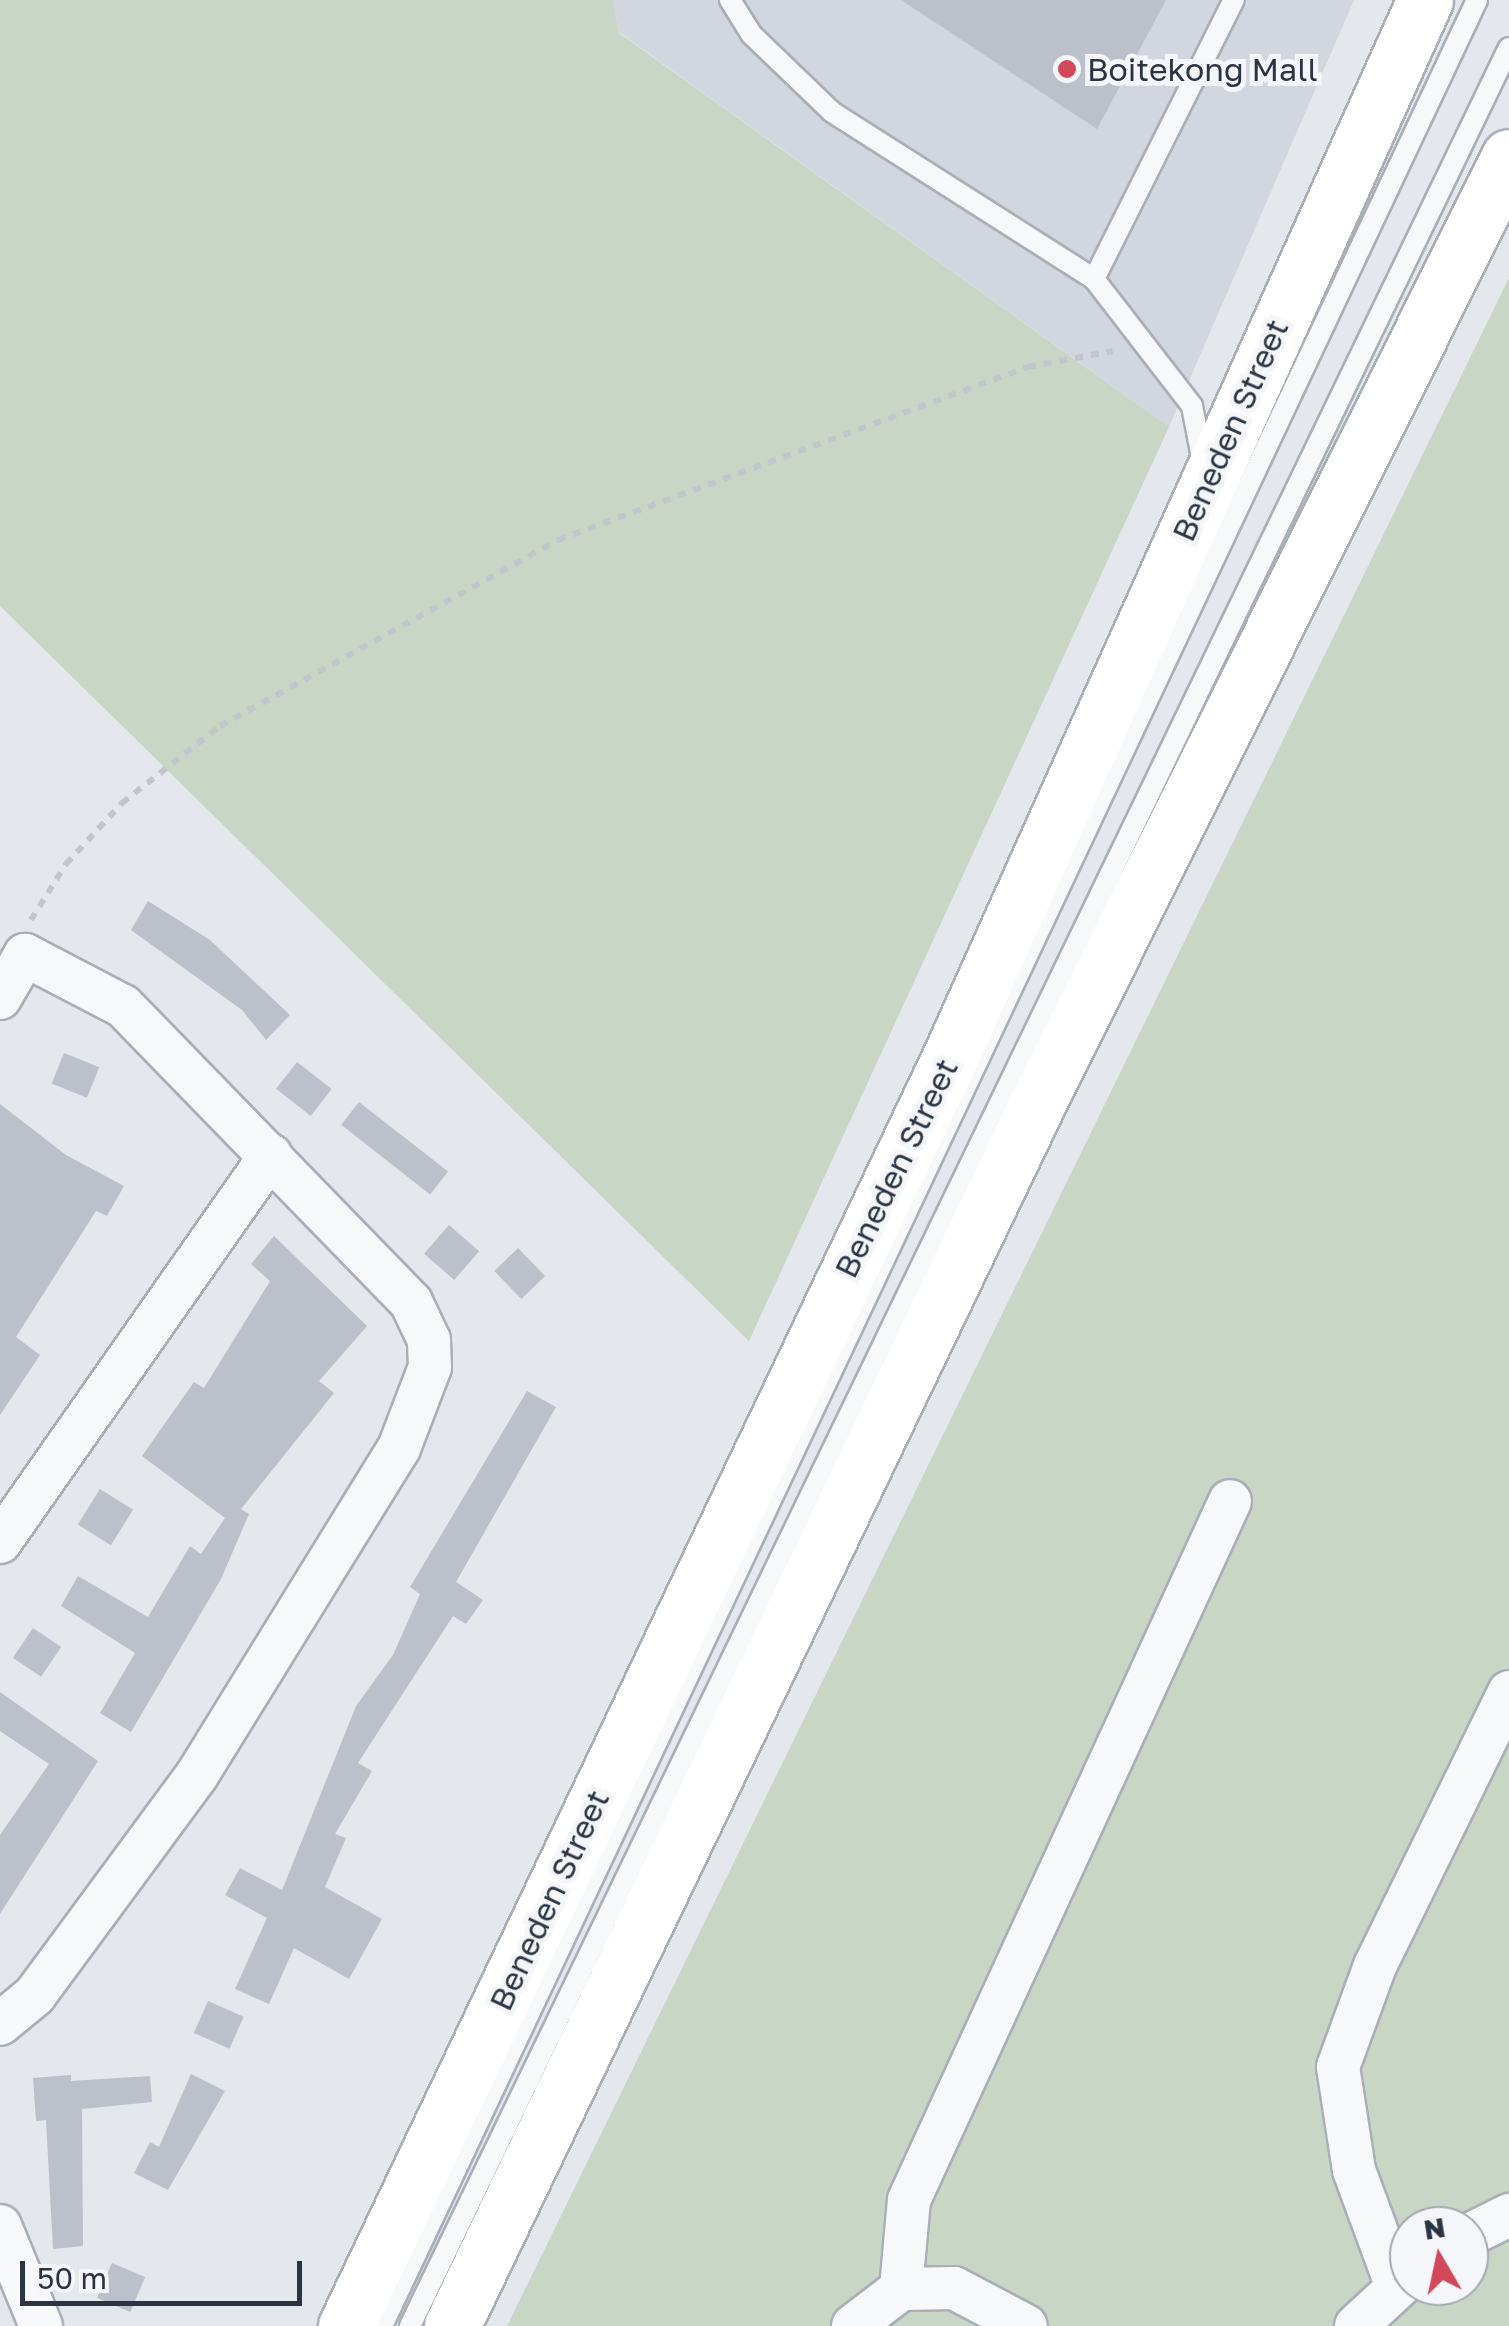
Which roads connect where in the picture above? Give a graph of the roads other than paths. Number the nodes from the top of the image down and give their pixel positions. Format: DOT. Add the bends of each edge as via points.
graph roads {
  1 [pos="730,0"];
  2 [pos="1234,0"];
  3 [pos="1425,0"];
  4 [pos="1477,0"];
  5 [pos="1509,48"];
  6 [pos="1509,157"];
  7 [pos="1094,280"];
  8 [pos="1206,480"];
  9 [pos="0,998"];
  10 [pos="271,1155"];
  11 [pos="1230,1501"];
  12 [pos="0,1542"];
  13 [pos="1506,1707"];
  14 [pos="0,2024"];
  15 [pos="0,2226"];
  16 [pos="1389,2250"];
  17 [pos="901,2289"];
  18 [pos="1389,2295"];
  19 [pos="41,2326"];
  20 [pos="346,2326"];
  21 [pos="382,2326"];
  22 [pos="410,2326"];
  23 [pos="452,2326"];
  24 [pos="853,2326"];
  25 [pos="1026,2326"];
  26 [pos="1356,2326"];
  1 -- 7 [label="lane" via="751,34 832,112"];
  2 -- 7 [label="lane"];
  3 -- 8 [label="main road, Beneden Street"];
  4 -- 21 [label="lane"];
  5 -- 22 [label="lane"];
  6 -- 23 [label="main road" via="1045,1088"];
  7 -- 8 [label="lane" via="1192,406"];
  8 -- 20 [label="main road, Beneden Street" via="952,1053"];
  9 -- 10 [label="street" via="25,955 124,1006"];
  10 -- 12 [label="street"];
  10 -- 14 [label="street" via="411,1302 430,1340 424,1393 334,1554 134,1869 36,1995"];
  11 -- 17 [label="street" via="909,2200"];
  13 -- 16 [label="street" via="1375,1966 1338,2067 1354,2170"];
  15 -- 19 [label="street"];
  17 -- 24 [label="street"];
  17 -- 25 [label="street" via="954,2288"];
  18 -- 26 [label="street"];
}
